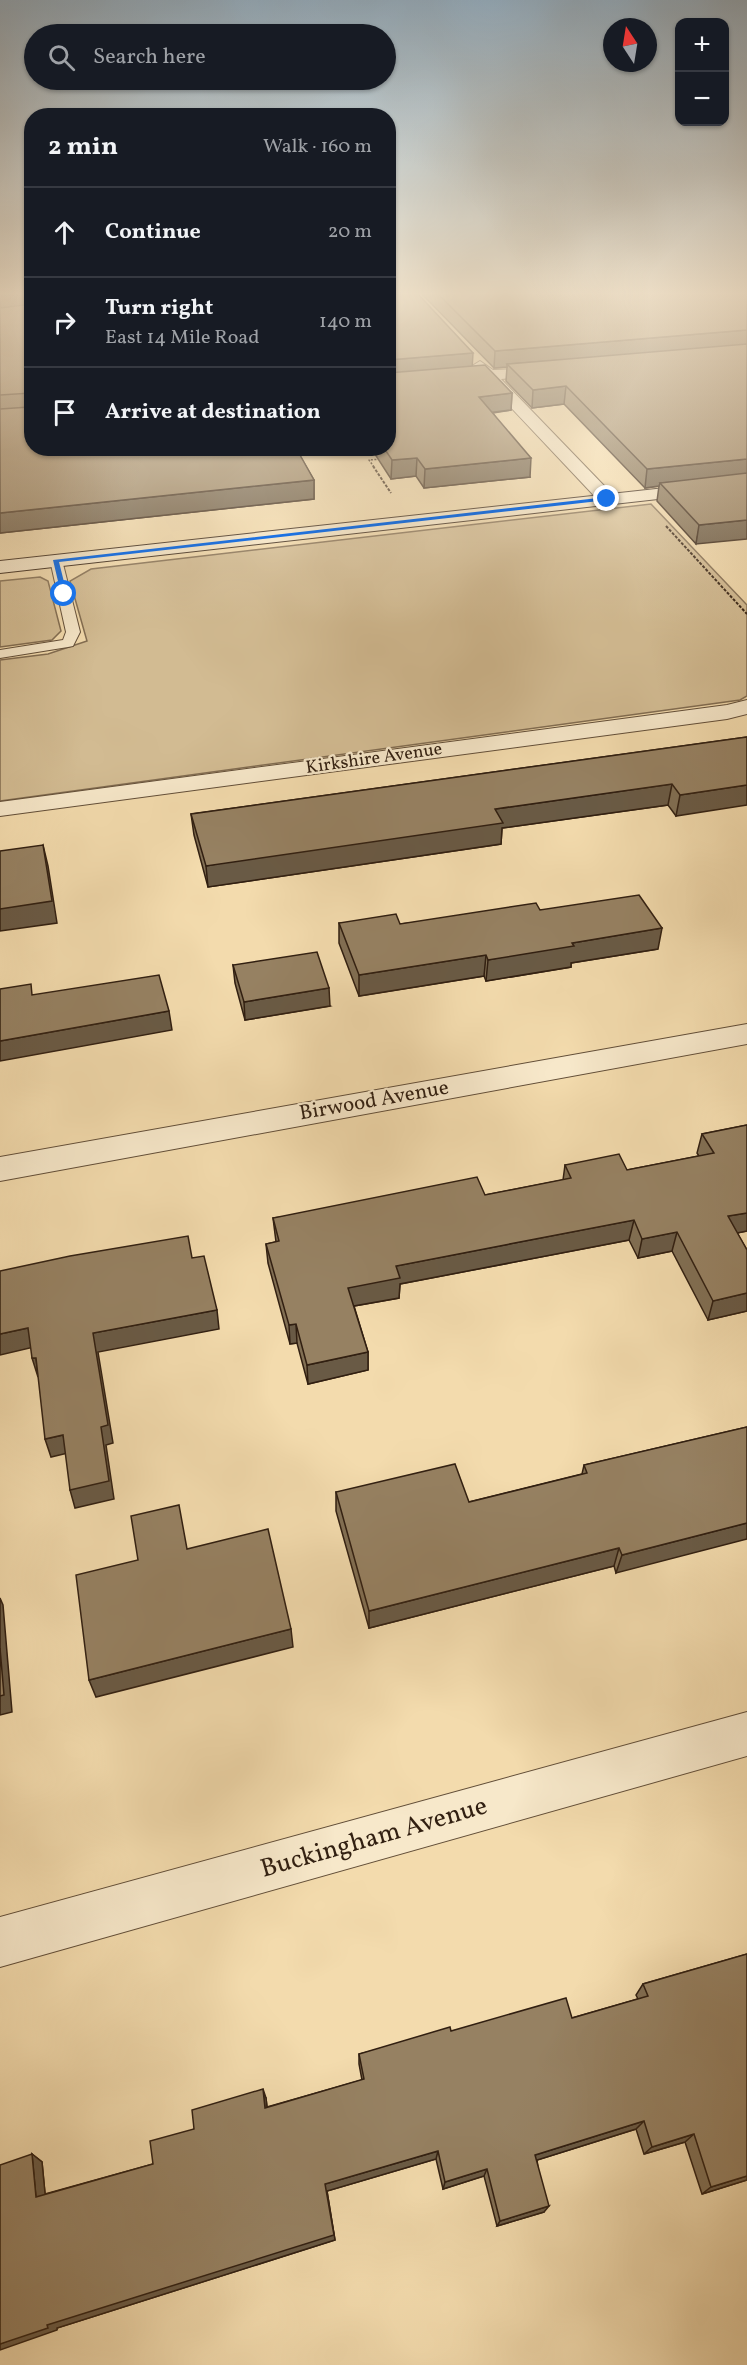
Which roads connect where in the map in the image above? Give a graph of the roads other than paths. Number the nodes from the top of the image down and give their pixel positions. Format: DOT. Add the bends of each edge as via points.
graph roads {
  1 [pos="516,403"];
  2 [pos="747,484"];
  3 [pos="607,499"];
  4 [pos="56,560"];
  5 [pos="0,567"];
  6 [pos="0,654"];
  7 [pos="747,707"];
  8 [pos="0,810"];
  9 [pos="747,1034"];
  10 [pos="0,1169"];
  11 [pos="747,1734"];
  12 [pos="0,1942"];
  1 -- 3 [label="street"];
  2 -- 3 [label="street"];
  3 -- 4 [label="street"];
  4 -- 5 [label="street"];
  4 -- 6 [label="lane" via="73,632 68,643"];
  7 -- 8 [label="street, Kirkshire Avenue"];
  9 -- 10 [label="street, Birwood Avenue"];
  11 -- 12 [label="street, Buckingham Avenue"];
}
